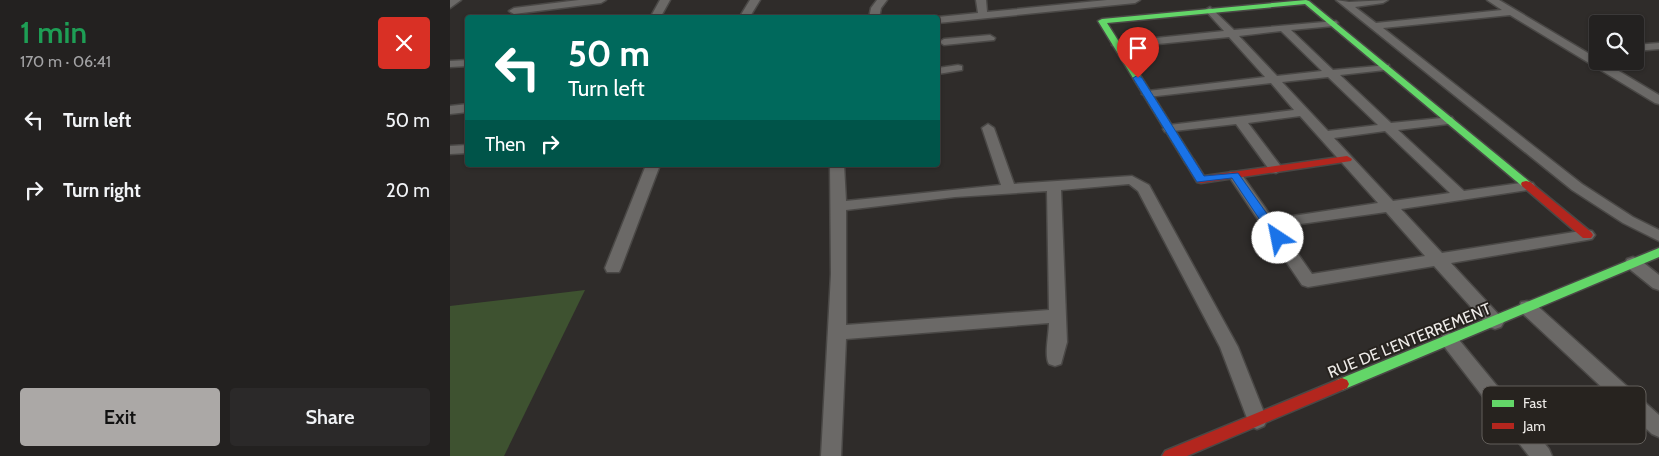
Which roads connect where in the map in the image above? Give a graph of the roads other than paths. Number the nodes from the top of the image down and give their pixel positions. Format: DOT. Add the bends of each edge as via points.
graph roads {
  1 [pos="456,0"];
  2 [pos="525,0"];
  3 [pos="596,0"];
  4 [pos="601,0"];
  5 [pos="665,0"];
  6 [pos="755,0"];
  7 [pos="882,0"];
  8 [pos="980,0"];
  9 [pos="1134,0"];
  10 [pos="1382,0"];
  11 [pos="1492,0"];
  12 [pos="1085,2"];
  13 [pos="1344,2"];
  14 [pos="450,5"];
  15 [pos="1210,10"];
  16 [pos="1512,12"];
  17 [pos="511,14"];
  18 [pos="657,15"];
  19 [pos="746,15"];
  20 [pos="875,15"];
  21 [pos="983,15"];
  22 [pos="940,19"];
  23 [pos="1333,23"];
  24 [pos="1374,26"];
  25 [pos="1282,28"];
  26 [pos="1231,33"];
  27 [pos="990,38"];
  28 [pos="941,44"];
  29 [pos="1117,45"];
  30 [pos="1659,46"];
  31 [pos="1644,47"];
  32 [pos="1583,54"];
  33 [pos="1589,54"];
  34 [pos="1385,67"];
  35 [pos="958,68"];
  36 [pos="940,71"];
  37 [pos="1330,73"];
  38 [pos="1274,79"];
  39 [pos="1148,94"];
  40 [pos="1659,100"];
  41 [pos="465,108"];
  42 [pos="450,110"];
  43 [pos="1304,112"];
  44 [pos="1239,120"];
  45 [pos="1448,120"];
  46 [pos="1387,126"];
  47 [pos="988,128"];
  48 [pos="1169,129"];
  49 [pos="1324,135"];
  50 [pos="465,149"];
  51 [pos="450,150"];
  52 [pos="1347,159"];
  53 [pos="653,167"];
  54 [pos="837,167"];
  55 [pos="1276,169"];
  56 [pos="1235,175"];
  57 [pos="1054,186"];
  58 [pos="1528,186"];
  59 [pos="1009,189"];
  60 [pos="1460,195"];
  61 [pos="1390,205"];
  62 [pos="839,206"];
  63 [pos="1268,224"];
  64 [pos="1588,235"];
  65 [pos="1659,236"];
  66 [pos="1659,252"];
  67 [pos="1439,259"];
  68 [pos="1633,263"];
  69 [pos="613,268"];
  70 [pos="1659,284"];
  71 [pos="1527,308"];
  72 [pos="1057,316"];
  73 [pos="1495,322"];
  74 [pos="837,333"];
  75 [pos="1449,340"];
  76 [pos="1055,359"];
  77 [pos="1486,386"];
  78 [pos="1613,386"];
  79 [pos="1646,416"];
  80 [pos="1257,420"];
  81 [pos="1659,428"];
  82 [pos="1532,444"];
  83 [pos="831,456"];
  84 [pos="1170,456"];
  85 [pos="1542,456"];
  1 -- 14 [label="street"];
  2 -- 17 [label="street"];
  3 -- 4 [label="street"];
  3 -- 17 [label="street"];
  5 -- 18 [label="street"];
  6 -- 19 [label="street"];
  7 -- 20 [label="street"];
  8 -- 21 [label="street"];
  9 -- 12 [label="street"];
  10 -- 13 [label="street"];
  11 -- 16 [label="street"];
  12 -- 21 [label="street"];
  13 -- 24 [label="street"];
  15 -- 23 [label="street" via="1307,2"];
  15 -- 26 [label="street"];
  15 -- 29 [label="street" via="1102,21"];
  16 -- 24 [label="street"];
  16 -- 32 [label="street"];
  21 -- 22 [label="street"];
  22 -- 28 [label="street"];
  23 -- 25 [label="street"];
  23 -- 34 [label="street"];
  24 -- 65 [label="street" via="1577,187"];
  25 -- 26 [label="street"];
  25 -- 37 [label="street"];
  26 -- 29 [label="street"];
  26 -- 38 [label="street"];
  27 -- 28 [label="street"];
  29 -- 39 [label="street"];
  30 -- 31 [label="street"];
  32 -- 33 [label="street"];
  32 -- 40 [label="street"];
  34 -- 37 [label="street"];
  34 -- 45 [label="street"];
  35 -- 36 [label="street"];
  37 -- 38 [label="street"];
  37 -- 46 [label="street"];
  38 -- 39 [label="street"];
  38 -- 43 [label="street"];
  39 -- 48 [label="street"];
  41 -- 42 [label="street"];
  43 -- 44 [label="street"];
  43 -- 49 [label="street"];
  44 -- 48 [label="street"];
  44 -- 55 [label="street"];
  45 -- 46 [label="street"];
  45 -- 58 [label="street"];
  46 -- 49 [label="street"];
  46 -- 60 [label="street"];
  47 -- 59 [label="street"];
  48 -- 56 [label="street" via="1201,180"];
  49 -- 52 [label="street"];
  50 -- 51 [label="street"];
  52 -- 55 [label="street"];
  52 -- 61 [label="street"];
  53 -- 69 [label="street"];
  54 -- 62 [label="street"];
  55 -- 56 [label="street"];
  56 -- 63 [label="street"];
  57 -- 59 [label="street"];
  57 -- 72 [label="street"];
  57 -- 80 [label="street" via="1132,180 1144,188 1229,347"];
  58 -- 60 [label="street"];
  58 -- 64 [label="street"];
  59 -- 62 [label="street"];
  60 -- 61 [label="street"];
  61 -- 63 [label="street"];
  61 -- 67 [label="street"];
  62 -- 74 [label="street"];
  63 -- 67 [label="street" via="1308,281"];
  64 -- 67 [label="street"];
  66 -- 68 [label="street, RUE DE L'ENTERREMENT"];
  67 -- 73 [label="street"];
  68 -- 70 [label="street"];
  68 -- 71 [label="street, RUE DE L'ENTERREMENT"];
  71 -- 73 [label="street, RUE DE L'ENTERREMENT"];
  71 -- 78 [label="street"];
  72 -- 74 [label="street"];
  72 -- 76 [label="street"];
  73 -- 75 [label="street, RUE DE L'ENTERREMENT"];
  74 -- 83 [label="street"];
  75 -- 77 [label="street"];
  75 -- 80 [label="street, RUE DE L'ENTERREMENT"];
  79 -- 81 [label="street"];
  80 -- 84 [label="street, RUE DE L'ENTERREMENT"];
  82 -- 85 [label="street"];
}
